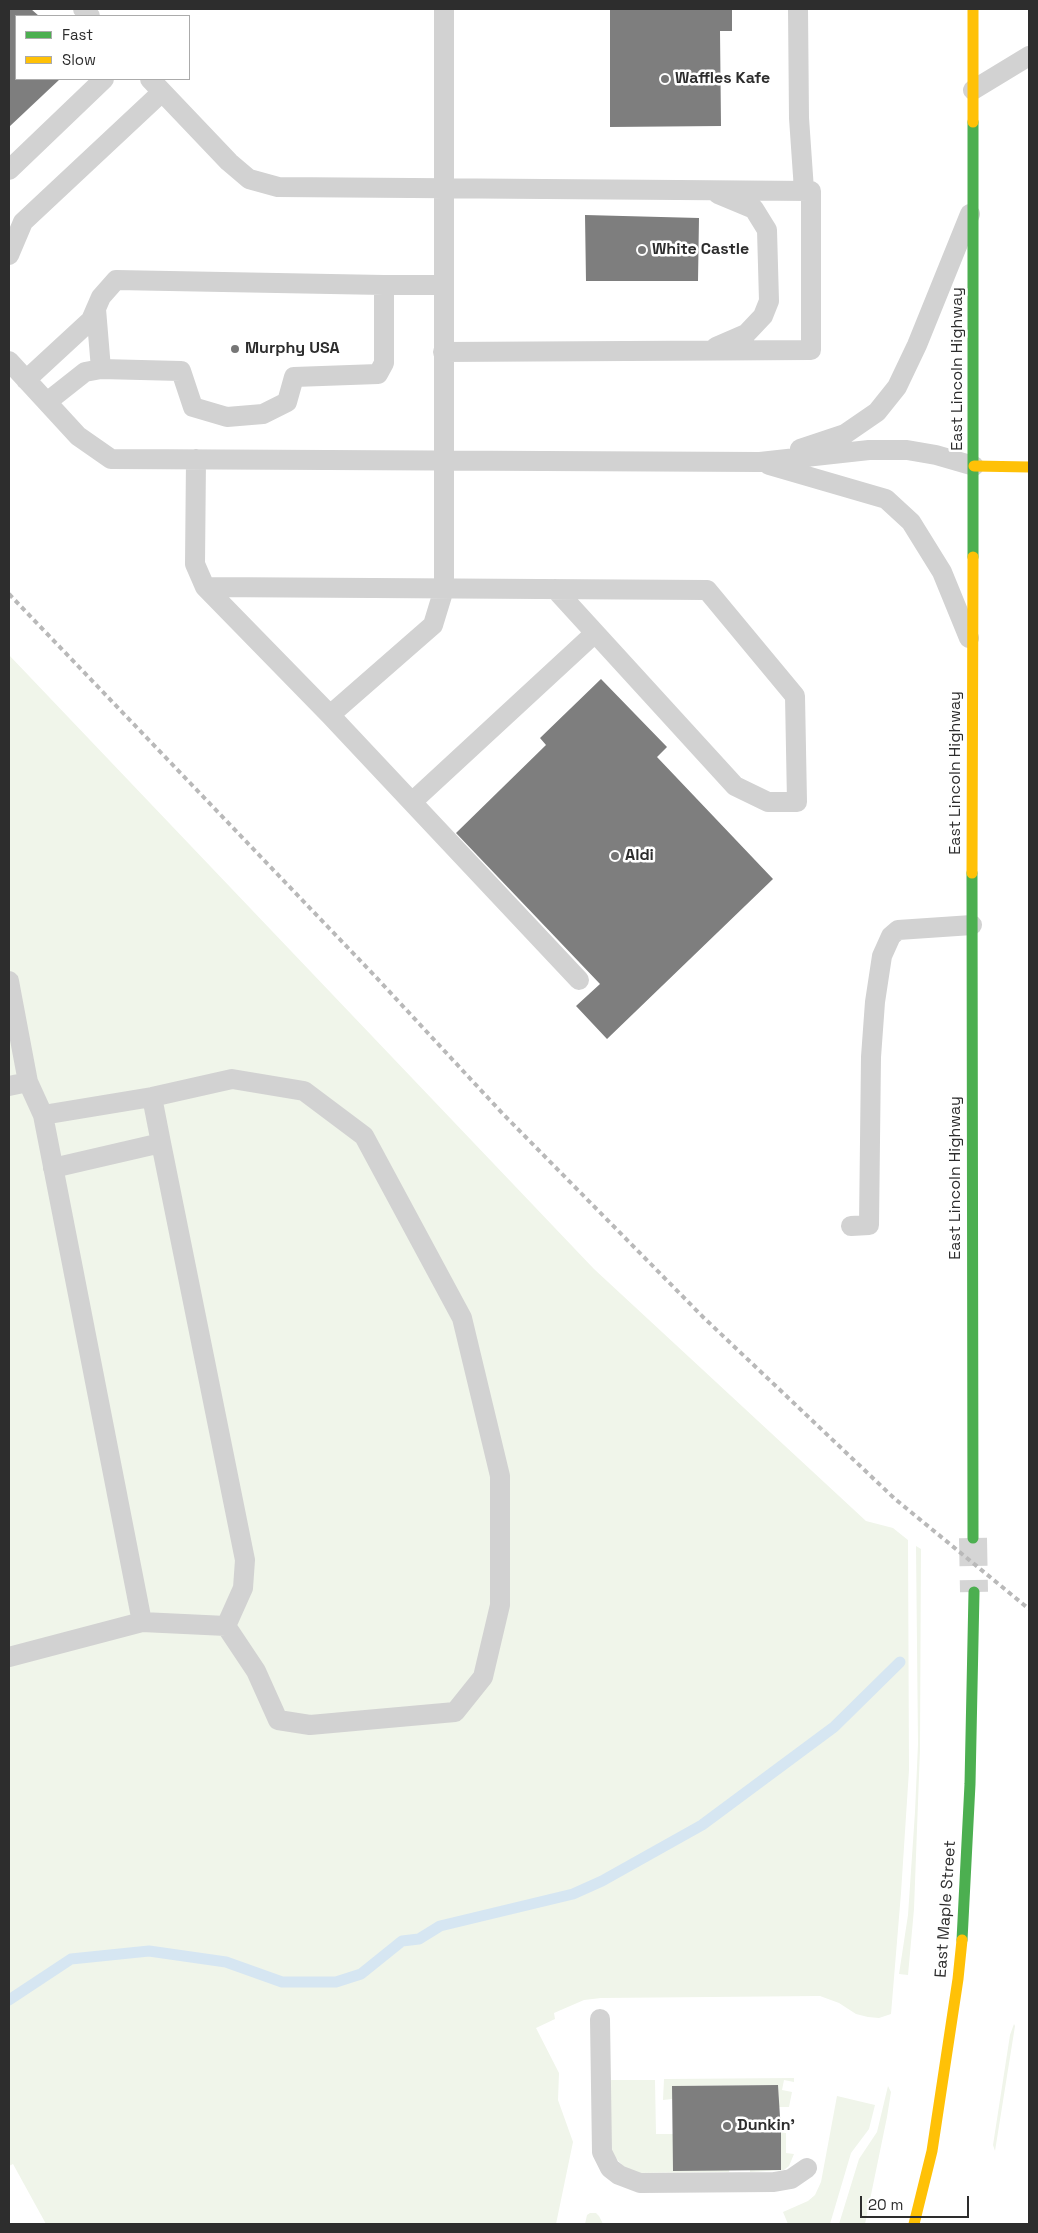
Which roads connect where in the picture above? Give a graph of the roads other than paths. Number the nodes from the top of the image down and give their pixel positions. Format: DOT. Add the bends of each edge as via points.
graph roads {
  1 [pos="444,9"];
  2 [pos="798,9"];
  3 [pos="973,9"];
  4 [pos="1029,56"];
  5 [pos="103,80"];
  6 [pos="156,85"];
  7 [pos="973,90"];
  8 [pos="9,170"];
  9 [pos="444,187"];
  10 [pos="704,190"];
  11 [pos="804,190"];
  12 [pos="973,206"];
  13 [pos="9,255"];
  14 [pos="384,285"];
  15 [pos="444,285"];
  16 [pos="96,309"];
  17 [pos="710,350"];
  18 [pos="444,352"];
  19 [pos="9,361"];
  20 [pos="101,369"];
  21 [pos="26,380"];
  22 [pos="47,402"];
  23 [pos="196,459"];
  24 [pos="443,460"];
  25 [pos="760,462"];
  26 [pos="974,466"];
  27 [pos="1029,467"];
  28 [pos="205,587"];
  29 [pos="444,589"];
  30 [pos="555,590"];
  31 [pos="595,633"];
  32 [pos="972,645"];
  33 [pos="330,715"];
  34 [pos="412,802"];
  35 [pos="972,925"];
  36 [pos="579,980"];
  37 [pos="9,981"];
  38 [pos="18,1084"];
  39 [pos="152,1097"];
  40 [pos="43,1115"];
  41 [pos="161,1143"];
  42 [pos="53,1168"];
  43 [pos="851,1226"];
  44 [pos="973,1538"];
  45 [pos="974,1592"];
  46 [pos="142,1622"];
  47 [pos="226,1626"];
  48 [pos="9,1658"];
  49 [pos="600,2019"];
  50 [pos="807,2168"];
  51 [pos="914,2224"];
  1 -- 9 [label="lane"];
  2 -- 11 [label="lane" via="799,118"];
  3 -- 7 [label="main road, East Lincoln Highway"];
  4 -- 7 [label="lane"];
  5 -- 8 [label="lane"];
  6 -- 9 [label="lane" via="249,179 278,187"];
  6 -- 13 [label="lane" via="23,222"];
  7 -- 12 [label="main road, East Lincoln Highway"];
  9 -- 10 [label="lane"];
  9 -- 15 [label="lane"];
  10 -- 11 [label="lane"];
  10 -- 17 [label="lane" via="754,209 767,230 769,300 763,316 746,334"];
  11 -- 17 [label="lane" via="812,191 811,350"];
  12 -- 25 [label="lane" via="917,345 897,387 881,407 845,434"];
  12 -- 26 [label="main road, East Lincoln Highway"];
  14 -- 15 [label="lane"];
  14 -- 16 [label="lane" via="116,280 101,297"];
  14 -- 20 [label="lane" via="384,363 378,374 294,377 288,402 262,414 227,417 193,407 181,372"];
  15 -- 18 [label="lane"];
  16 -- 20 [label="lane"];
  16 -- 21 [label="lane" via="91,320"];
  17 -- 18 [label="lane"];
  18 -- 24 [label="lane"];
  19 -- 21 [label="lane"];
  20 -- 22 [label="lane" via="85,372"];
  21 -- 22 [label="lane"];
  22 -- 23 [label="lane" via="78,436 112,459"];
  23 -- 24 [label="lane"];
  23 -- 28 [label="lane" via="195,564"];
  24 -- 25 [label="lane"];
  24 -- 29 [label="lane"];
  25 -- 26 [label="lane" via="868,450 907,450"];
  25 -- 32 [label="lane" via="886,500 911,522 942,572"];
  26 -- 27 [label="main road"];
  26 -- 32 [label="main road, East Lincoln Highway"];
  28 -- 29 [label="lane"];
  28 -- 33 [label="lane"];
  29 -- 30 [label="lane"];
  29 -- 33 [label="lane" via="433,625"];
  30 -- 31 [label="lane"];
  30 -- 31 [label="lane" via="707,590 795,696 797,802 768,802 735,786"];
  31 -- 34 [label="lane"];
  32 -- 35 [label="main road, East Lincoln Highway"];
  33 -- 34 [label="lane"];
  34 -- 36 [label="lane"];
  35 -- 43 [label="lane" via="898,930 891,936 882,956 871,1057 870,1225"];
  35 -- 44 [label="main road, East Lincoln Highway"];
  37 -- 38 [label="lane"];
  38 -- 40 [label="lane"];
  39 -- 40 [label="lane"];
  39 -- 41 [label="lane"];
  39 -- 47 [label="lane" via="232,1079 304,1091 364,1136 462,1318 500,1476 500,1605 482,1677 455,1712 310,1725 278,1720 256,1671"];
  40 -- 42 [label="lane"];
  41 -- 42 [label="lane"];
  41 -- 47 [label="lane" via="245,1560 243,1588"];
  42 -- 46 [label="lane"];
  45 -- 51 [label="main road, East Maple Street" via="970,1784 958,1979 932,2151"];
  46 -- 47 [label="lane"];
  46 -- 48 [label="lane"];
  49 -- 50 [label="lane" via="602,2152 614,2171 640,2183 774,2182 791,2179"];
}
